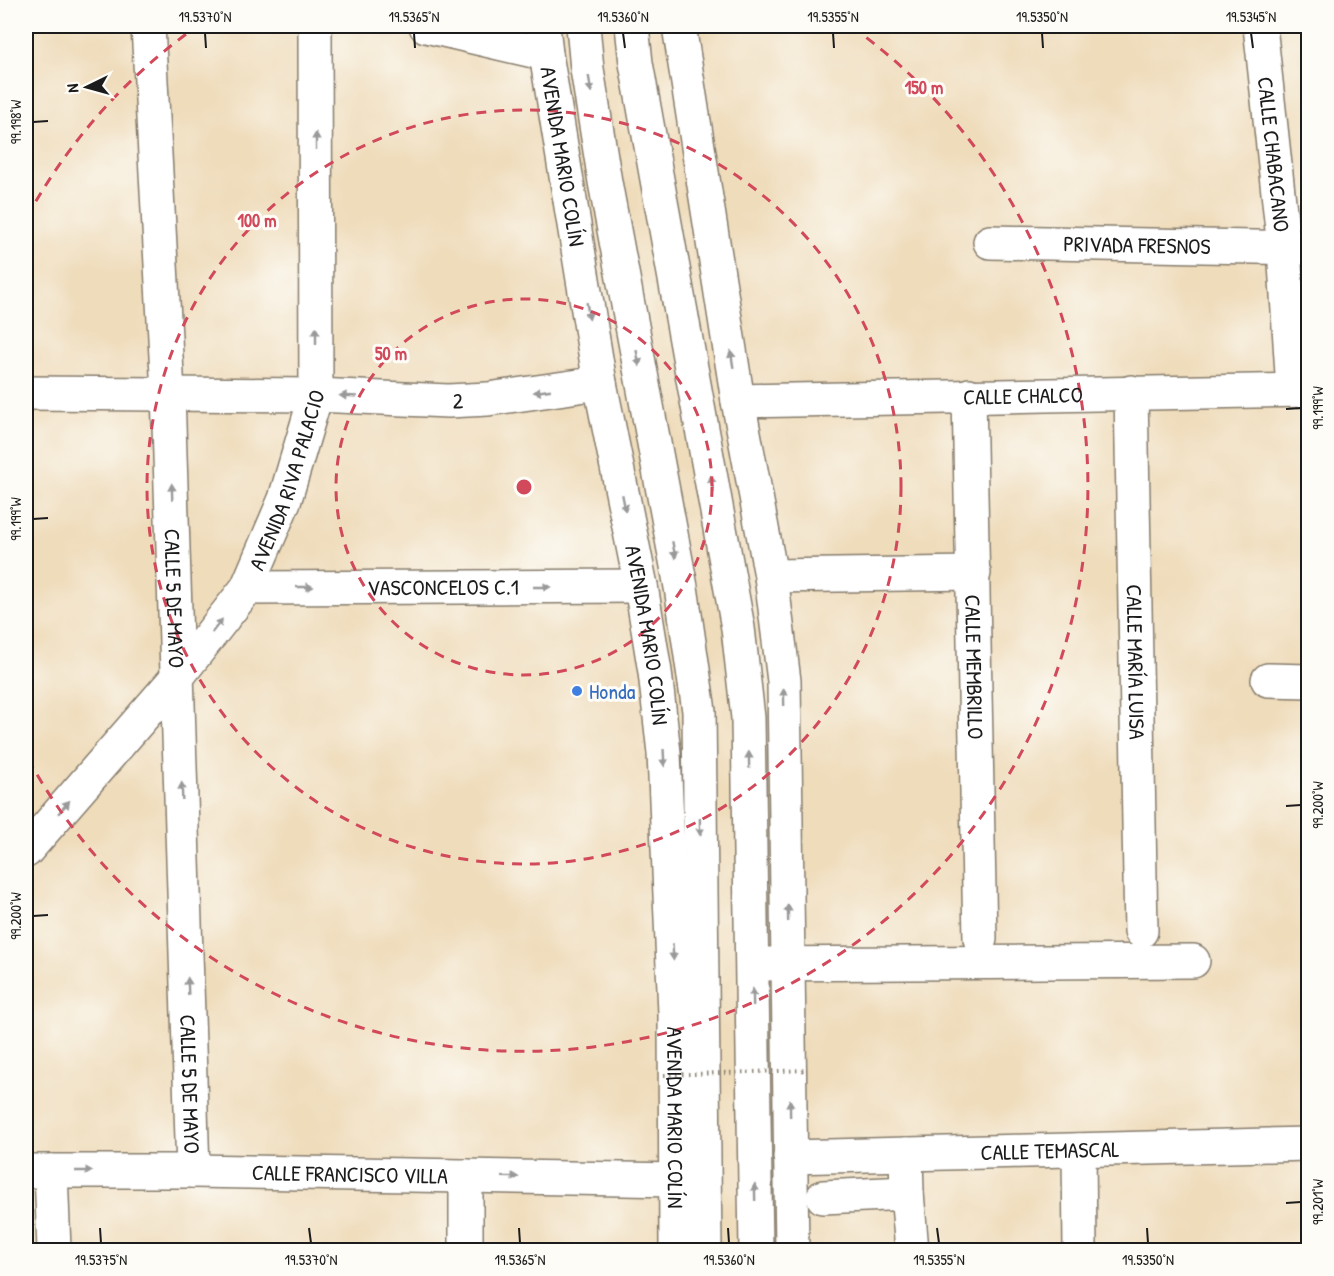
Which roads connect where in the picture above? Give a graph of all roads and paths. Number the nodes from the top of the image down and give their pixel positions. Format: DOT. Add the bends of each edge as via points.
graph roads {
  1 [pos="148,26"];
  2 [pos="315,26"];
  3 [pos="426,26"];
  4 [pos="582,26"];
  5 [pos="632,26"];
  6 [pos="679,26"];
  7 [pos="1260,26"];
  8 [pos="544,40"];
  9 [pos="605,182"];
  10 [pos="990,242"];
  11 [pos="1296,248"];
  12 [pos="582,275"];
  13 [pos="600,383"];
  14 [pos="1301,390"];
  15 [pos="1131,392"];
  16 [pos="26,393"];
  17 [pos="168,393"];
  18 [pos="315,395"];
  19 [pos="969,395"];
  20 [pos="738,401"];
  21 [pos="974,573"];
  22 [pos="771,576"];
  23 [pos="641,586"];
  24 [pos="247,588"];
  25 [pos="178,676"];
  26 [pos="1268,680"];
  27 [pos="1308,681"];
  28 [pos="26,851"];
  29 [pos="1141,931"];
  30 [pos="980,939"];
  31 [pos="1193,961"];
  32 [pos="753,964"];
  33 [pos="789,964"];
  34 [pos="808,1070"];
  35 [pos="664,1075"];
  36 [pos="1308,1144"];
  37 [pos="1080,1150"];
  38 [pos="906,1154"];
  39 [pos="790,1157"];
  40 [pos="193,1170"];
  41 [pos="38,1171"];
  42 [pos="466,1176"];
  43 [pos="676,1180"];
  44 [pos="907,1193"];
  45 [pos="823,1197"];
  46 [pos="54,1251"];
  47 [pos="466,1251"];
  48 [pos="676,1251"];
  49 [pos="705,1251"];
  50 [pos="756,1251"];
  51 [pos="792,1251"];
  52 [pos="912,1251"];
  53 [pos="1080,1251"];
  1 -- 17 [label="street, CALLE 5 DE MAYO"];
  18 -- 2 [label="street, AVENIDA RIVA PALACIO, one-way"];
  3 -- 8 [label="street"];
  4 -- 9 [label="street, AVENIDA MARIO COLÍN, one-way"];
  32 -- 5 [label="street, one-way" via="748,718 738,628"];
  20 -- 6 [label="street, one-way"];
  7 -- 11 [label="street, CALLE CHABACANO"];
  8 -- 12 [label="street, AVENIDA MARIO COLÍN"];
  9 -- 12 [label="street"];
  9 -- 49 [label="street, AVENIDA MARIO COLÍN, one-way" via="681,587 699,711"];
  10 -- 11 [label="street, PRIVADA FRESNOS"];
  11 -- 14 [label="street, CALLE CHABACANO"];
  12 -- 13 [label="street, AVENIDA MARIO COLÍN, one-way"];
  13 -- 18 [label="street, 2, one-way" via="448,401"];
  13 -- 23 [label="street, AVENIDA MARIO COLÍN, one-way"];
  14 -- 15 [label="street, CALLE CHALCO"];
  15 -- 19 [label="street, CALLE CHALCO"];
  15 -- 29 [label="street, CALLE MARÍA LUISA"];
  16 -- 17 [label="street, 2"];
  17 -- 18 [label="street, 2"];
  25 -- 17 [label="street, CALLE 5 DE MAYO, one-way"];
  18 -- 24 [label="street, AVENIDA RIVA PALACIO" via="285,499"];
  19 -- 20 [label="street, CALLE CHALCO"];
  19 -- 21 [label="street, CALLE MEMBRILLO"];
  20 -- 22 [label="street"];
  21 -- 22 [label="street"];
  21 -- 30 [label="street, CALLE MEMBRILLO"];
  33 -- 22 [label="street, one-way" via="784,681"];
  24 -- 23 [label="street, VASCONCELOS C.1, one-way"];
  23 -- 43 [label="street, AVENIDA MARIO COLÍN, one-way" via="664,753 675,1013"];
  25 -- 24 [label="street, AVENIDA RIVA PALACIO, one-way"];
  28 -- 25 [label="street, AVENIDA RIVA PALACIO, one-way"];
  40 -- 25 [label="street, CALLE 5 DE MAYO, one-way"];
  26 -- 27 [label="street"];
  31 -- 33 [label="street"];
  32 -- 33 [label="street"];
  50 -- 32 [label="street, one-way"];
  39 -- 33 [label="street, one-way"];
  34 -- 35 [label="path, bridge"];
  36 -- 37 [label="street, CALLE TEMASCAL"];
  37 -- 38 [label="street, CALLE TEMASCAL"];
  37 -- 53 [label="street"];
  38 -- 39 [label="street, CALLE TEMASCAL"];
  38 -- 44 [label="street"];
  39 -- 51 [label="street"];
  41 -- 40 [label="street, CALLE FRANCISCO VILLA, one-way"];
  40 -- 42 [label="street, CALLE FRANCISCO VILLA"];
  41 -- 46 [label="street"];
  42 -- 43 [label="street, CALLE FRANCISCO VILLA, one-way"];
  42 -- 47 [label="street"];
  43 -- 48 [label="street, AVENIDA MARIO COLÍN"];
  44 -- 45 [label="street"];
  44 -- 52 [label="street"];
}
